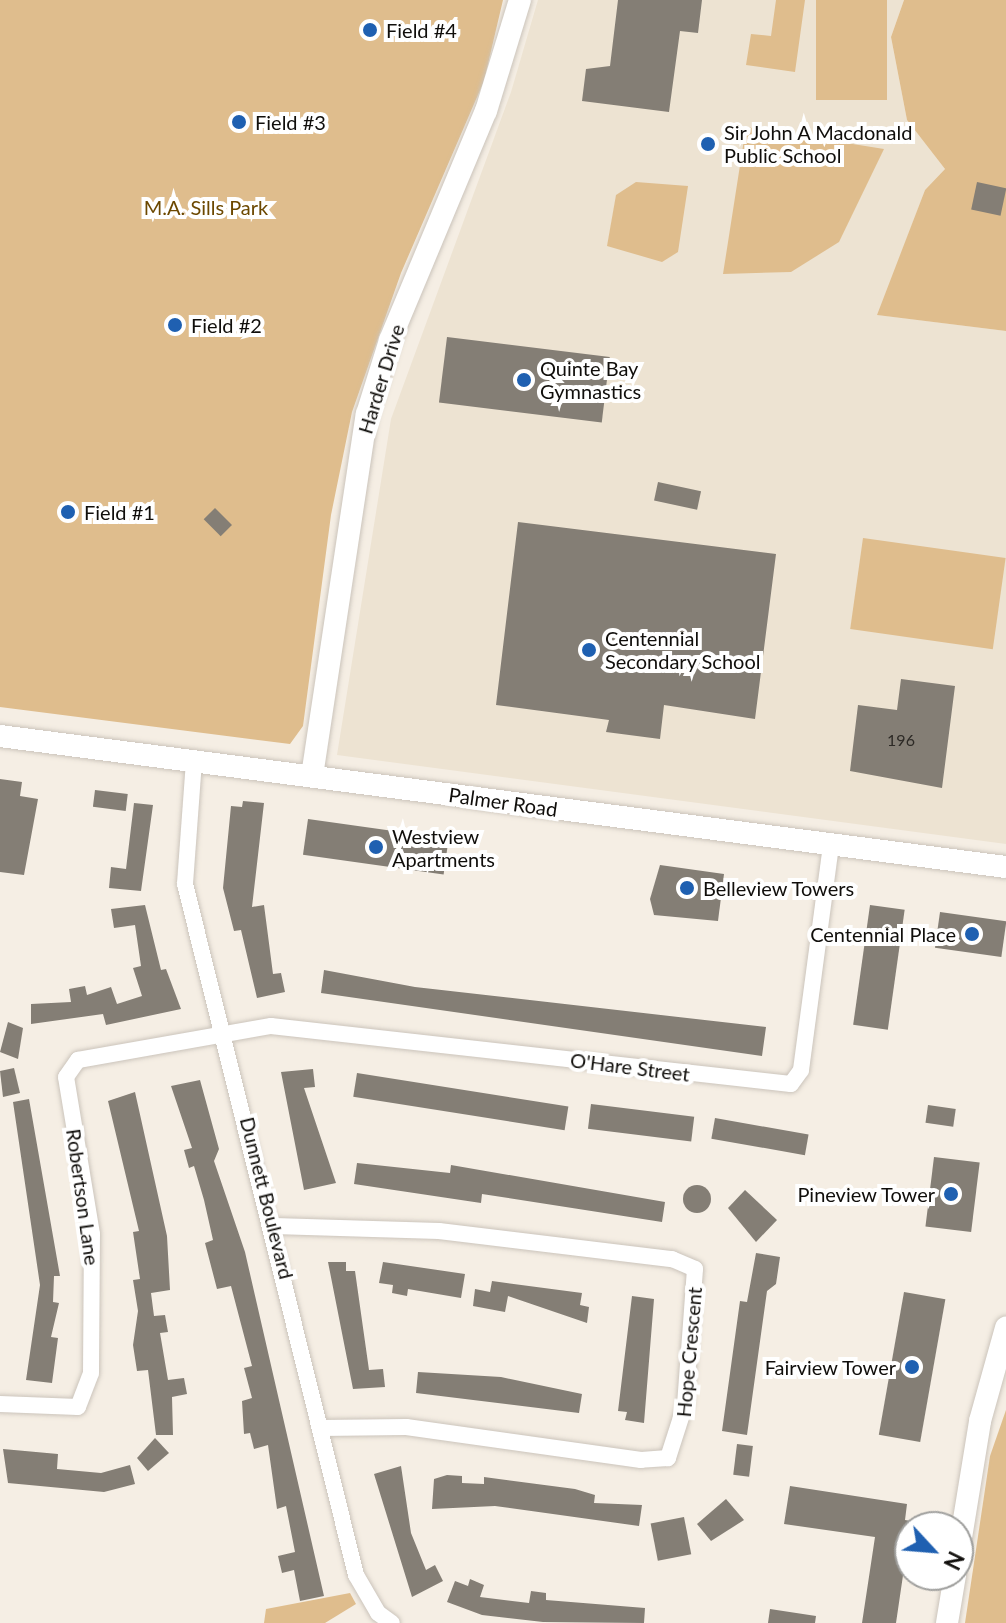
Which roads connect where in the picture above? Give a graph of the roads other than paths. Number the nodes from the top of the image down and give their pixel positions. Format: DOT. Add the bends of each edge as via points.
graph roads {
  1 [pos="520,0"];
  2 [pos="0,736"];
  3 [pos="194,761"];
  4 [pos="312,776"];
  5 [pos="831,844"];
  6 [pos="1006,867"];
  7 [pos="225,1031"];
  8 [pos="274,1226"];
  9 [pos="1006,1328"];
  10 [pos="0,1404"];
  11 [pos="321,1428"];
  12 [pos="965,1511"];
  13 [pos="952,1591"];
  14 [pos="392,1623"];
  15 [pos="947,1623"];
  1 -- 4 [label="street, Harder Drive" via="486,111 390,340 367,414"];
  2 -- 3 [label="street, Palmer Road"];
  3 -- 4 [label="street, Palmer Road"];
  3 -- 7 [label="street, Dunnett Boulevard" via="185,884"];
  4 -- 5 [label="street, Palmer Road"];
  5 -- 6 [label="street, Palmer Road"];
  5 -- 7 [label="street, O'Hare Street" via="801,1070 791,1084 340,1029"];
  7 -- 8 [label="street, Dunnett Boulevard"];
  7 -- 10 [label="street, Robertson Lane" via="93,1054 66,1077 92,1234 91,1373 78,1407"];
  8 -- 11 [label="street, Dunnett Boulevard"];
  8 -- 11 [label="street, Hope Crescent" via="439,1231 672,1259 695,1269 685,1405 668,1458 641,1460 406,1427"];
  9 -- 12 [label="street" via="980,1421"];
  11 -- 14 [label="street, Dunnett Boulevard" via="356,1575 378,1613"];
  13 -- 15 [label="street"];
}
